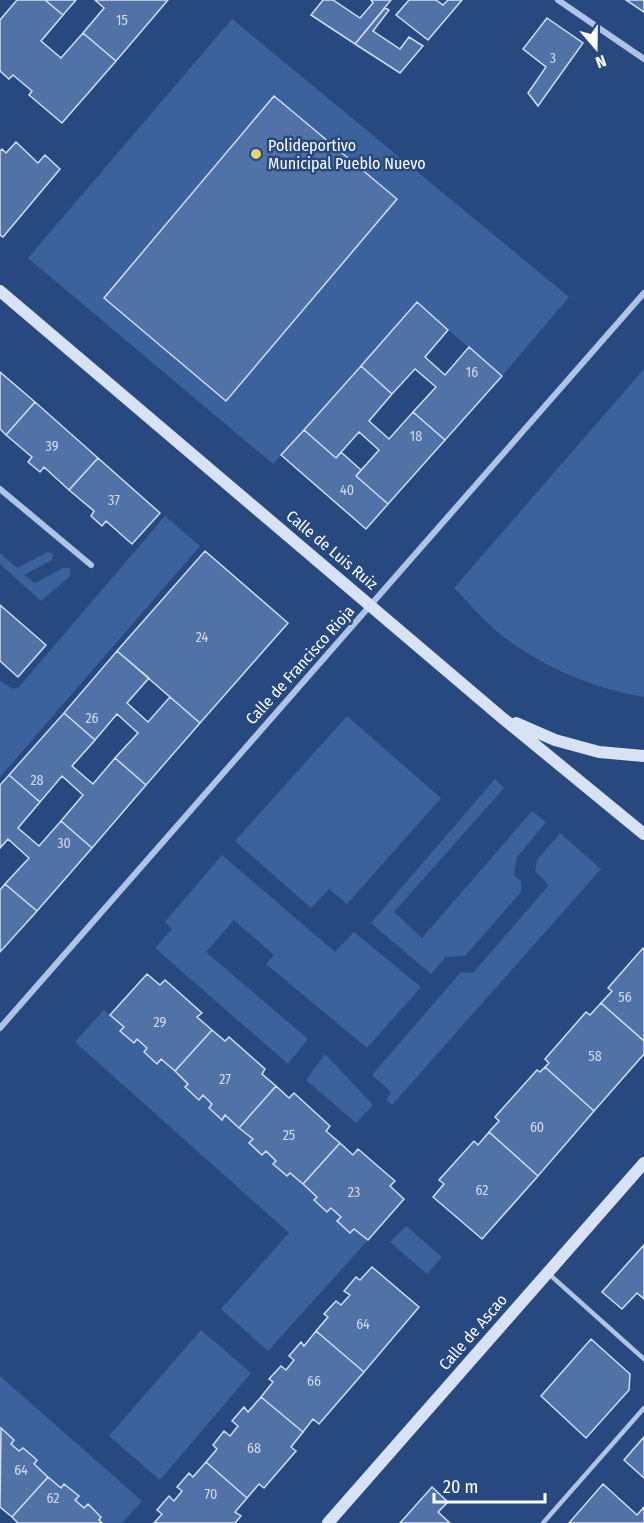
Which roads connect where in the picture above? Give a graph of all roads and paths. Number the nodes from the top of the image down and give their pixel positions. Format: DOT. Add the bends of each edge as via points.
graph roads {
  1 [pos="558,0"];
  2 [pos="644,60"];
  3 [pos="0,291"];
  4 [pos="644,293"];
  5 [pos="0,489"];
  6 [pos="91,565"];
  7 [pos="372,606"];
  8 [pos="500,716"];
  9 [pos="644,756"];
  10 [pos="644,834"];
  11 [pos="0,1028"];
  12 [pos="644,1163"];
  13 [pos="546,1272"];
  14 [pos="644,1359"];
  15 [pos="644,1408"];
  16 [pos="328,1523"];
  17 [pos="543,1523"];
  1 -- 2 [label="street"];
  3 -- 7 [label="street, Calle de Luis Ruiz"];
  4 -- 7 [label="street, Calle de Francisco Rioja"];
  5 -- 6 [label="street"];
  7 -- 8 [label="street, Calle de Luis Ruiz"];
  7 -- 11 [label="street, Calle de Francisco Rioja"];
  8 -- 9 [label="street" via="555,740 599,752"];
  8 -- 10 [label="street, Calle de Luis Ruiz"];
  12 -- 13 [label="street, Calle de Ascao"];
  13 -- 14 [label="lane"];
  13 -- 16 [label="street, Calle de Ascao"];
  15 -- 17 [label="lane"];
}
